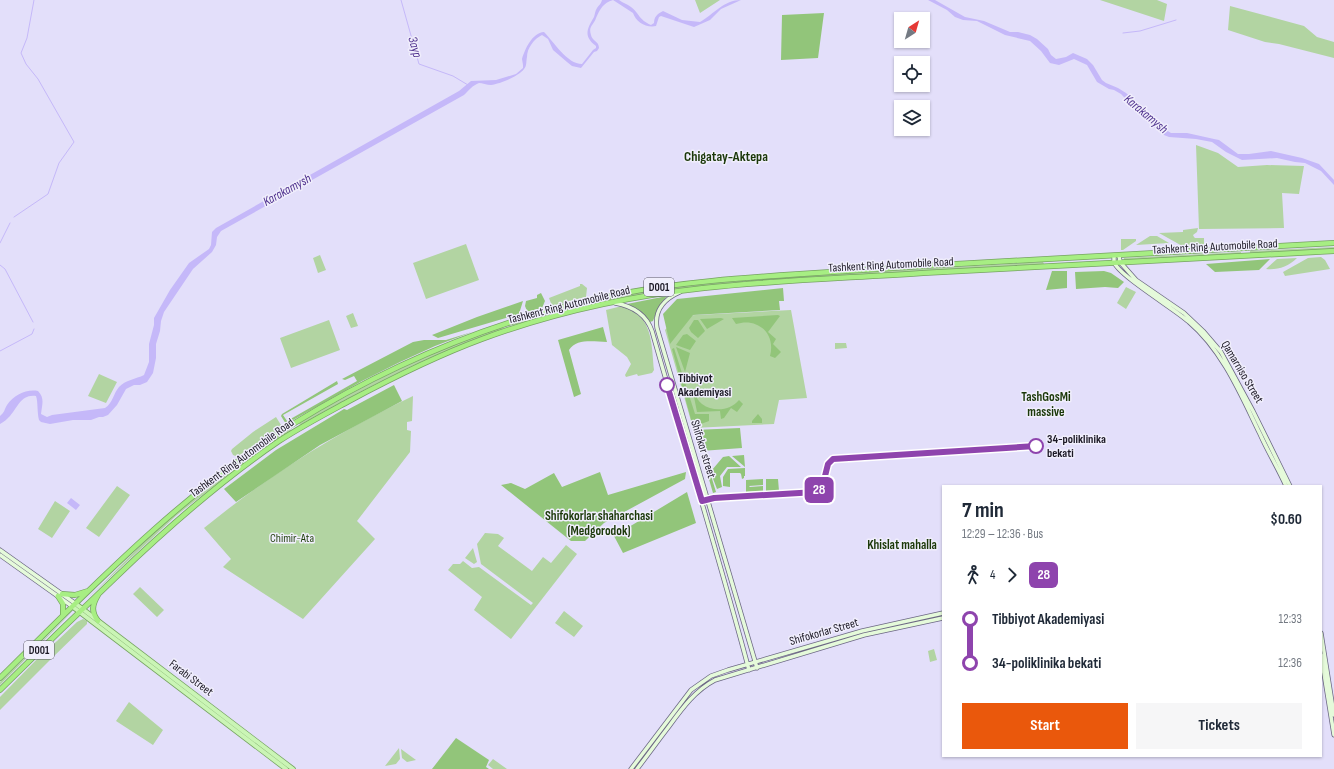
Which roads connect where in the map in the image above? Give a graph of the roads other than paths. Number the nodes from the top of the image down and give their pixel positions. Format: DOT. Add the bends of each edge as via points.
graph roads {
  1 [pos="1334,244"];
  2 [pos="1245,248"];
  3 [pos="1334,251"];
  4 [pos="1117,255"];
  5 [pos="1245,256"];
  6 [pos="1072,258"];
  7 [pos="1051,259"];
  8 [pos="1114,262"];
  9 [pos="1120,262"];
  10 [pos="1072,265"];
  11 [pos="1051,266"];
  12 [pos="746,278"];
  13 [pos="747,284"];
  14 [pos="683,291"];
  15 [pos="614,302"];
  16 [pos="507,323"];
  17 [pos="509,330"];
  18 [pos="294,424"];
  19 [pos="297,430"];
  20 [pos="1286,485"];
  21 [pos="1290,485"];
  22 [pos="708,500"];
  23 [pos="702,501"];
  24 [pos="0,550"];
  25 [pos="0,555"];
  26 [pos="89,591"];
  27 [pos="99,592"];
  28 [pos="60,595"];
  29 [pos="74,605"];
  30 [pos="80,610"];
  31 [pos="942,613"];
  32 [pos="64,615"];
  33 [pos="942,618"];
  34 [pos="98,621"];
  35 [pos="1322,639"];
  36 [pos="1322,661"];
  37 [pos="755,662"];
  38 [pos="747,664"];
  39 [pos="757,668"];
  40 [pos="749,670"];
  41 [pos="0,678"];
  42 [pos="0,690"];
  43 [pos="1334,715"];
  44 [pos="1334,735"];
  45 [pos="286,769"];
  46 [pos="293,769"];
  47 [pos="631,769"];
  48 [pos="637,769"];
  1 -- 2 [label="highway, Tashkent Ring Automobile Road / D001"];
  2 -- 4 [label="highway, Tashkent Ring Automobile Road / D001"];
  2 -- 5 [label="highway"];
  3 -- 5 [label="highway, Tashkent Ring Automobile Road / D001"];
  4 -- 6 [label="highway, Tashkent Ring Automobile Road / D001"];
  4 -- 8 [label="main road"];
  4 -- 9 [label="main road"];
  5 -- 9 [label="highway, Tashkent Ring Automobile Road / D001"];
  6 -- 7 [label="highway, Tashkent Ring Automobile Road / D001"];
  6 -- 10 [label="highway"];
  7 -- 11 [label="highway"];
  7 -- 12 [label="highway, Tashkent Ring Automobile Road / D001"];
  8 -- 9 [label="highway, Tashkent Ring Automobile Road / D001"];
  8 -- 10 [label="highway, Tashkent Ring Automobile Road / D001"];
  8 -- 20 [label="main road, Qamarniso Street" via="1141,288 1190,322 1218,354"];
  9 -- 21 [label="main road, Qamarniso Street" via="1138,282 1184,313 1221,352"];
  10 -- 11 [label="highway, Tashkent Ring Automobile Road / D001"];
  11 -- 13 [label="highway, Tashkent Ring Automobile Road / D001"];
  12 -- 13 [label="highway"];
  12 -- 16 [label="highway, Tashkent Ring Automobile Road / D001" via="704,281 622,293"];
  13 -- 14 [label="highway, Tashkent Ring Automobile Road / D001"];
  14 -- 15 [label="highway, Tashkent Ring Automobile Road / D001"];
  14 -- 22 [label="main road, Shifokor street" via="672,296 660,308 657,328"];
  15 -- 17 [label="highway, Tashkent Ring Automobile Road / D001"];
  15 -- 23 [label="main road, Shifokor street" via="638,312 647,320 652,331"];
  16 -- 17 [label="highway"];
  16 -- 18 [label="highway, Tashkent Ring Automobile Road / D001" via="411,361"];
  17 -- 19 [label="highway, Tashkent Ring Automobile Road / D001" via="473,342 411,369"];
  18 -- 19 [label="highway"];
  18 -- 26 [label="highway, Tashkent Ring Automobile Road / D001" via="186,502"];
  19 -- 27 [label="highway, Tashkent Ring Automobile Road / D001" via="195,504"];
  22 -- 23 [label="main road"];
  22 -- 37 [label="main road, Shifokor street"];
  23 -- 38 [label="main road, Shifokor street"];
  24 -- 28 [label="main road"];
  25 -- 28 [label="main road"];
  26 -- 28 [label="highway" via="75,595"];
  26 -- 29 [label="highway, Tashkent Ring Automobile Road / D001"];
  27 -- 30 [label="highway, Tashkent Ring Automobile Road / D001"];
  27 -- 34 [label="highway" via="93,609"];
  28 -- 29 [label="main road"];
  28 -- 32 [label="highway"];
  29 -- 30 [label="main road, Farabi Street"];
  29 -- 32 [label="highway, Tashkent Ring Automobile Road / D001"];
  30 -- 34 [label="main road, Farabi Street"];
  30 -- 42 [label="highway, Tashkent Ring Automobile Road / D001"];
  30 -- 45 [label="main road, Farabi Street"];
  31 -- 37 [label="main road, Shifokorlar Street" via="862,631"];
  32 -- 41 [label="highway, Tashkent Ring Automobile Road / D001"];
  33 -- 39 [label="main road, Shifokorlar Street" via="864,635"];
  34 -- 46 [label="main road, Farabi Street"];
  35 -- 43 [label="main road"];
  36 -- 44 [label="main road"];
  37 -- 38 [label="main road, Shifokorlar Street"];
  37 -- 39 [label="main road, Shifokor street"];
  38 -- 40 [label="main road, Shifokor street"];
  38 -- 47 [label="main road, Shifokorlar Street" via="711,676 691,690"];
  39 -- 40 [label="main road"];
  40 -- 48 [label="main road" via="715,680 694,694"];
}
